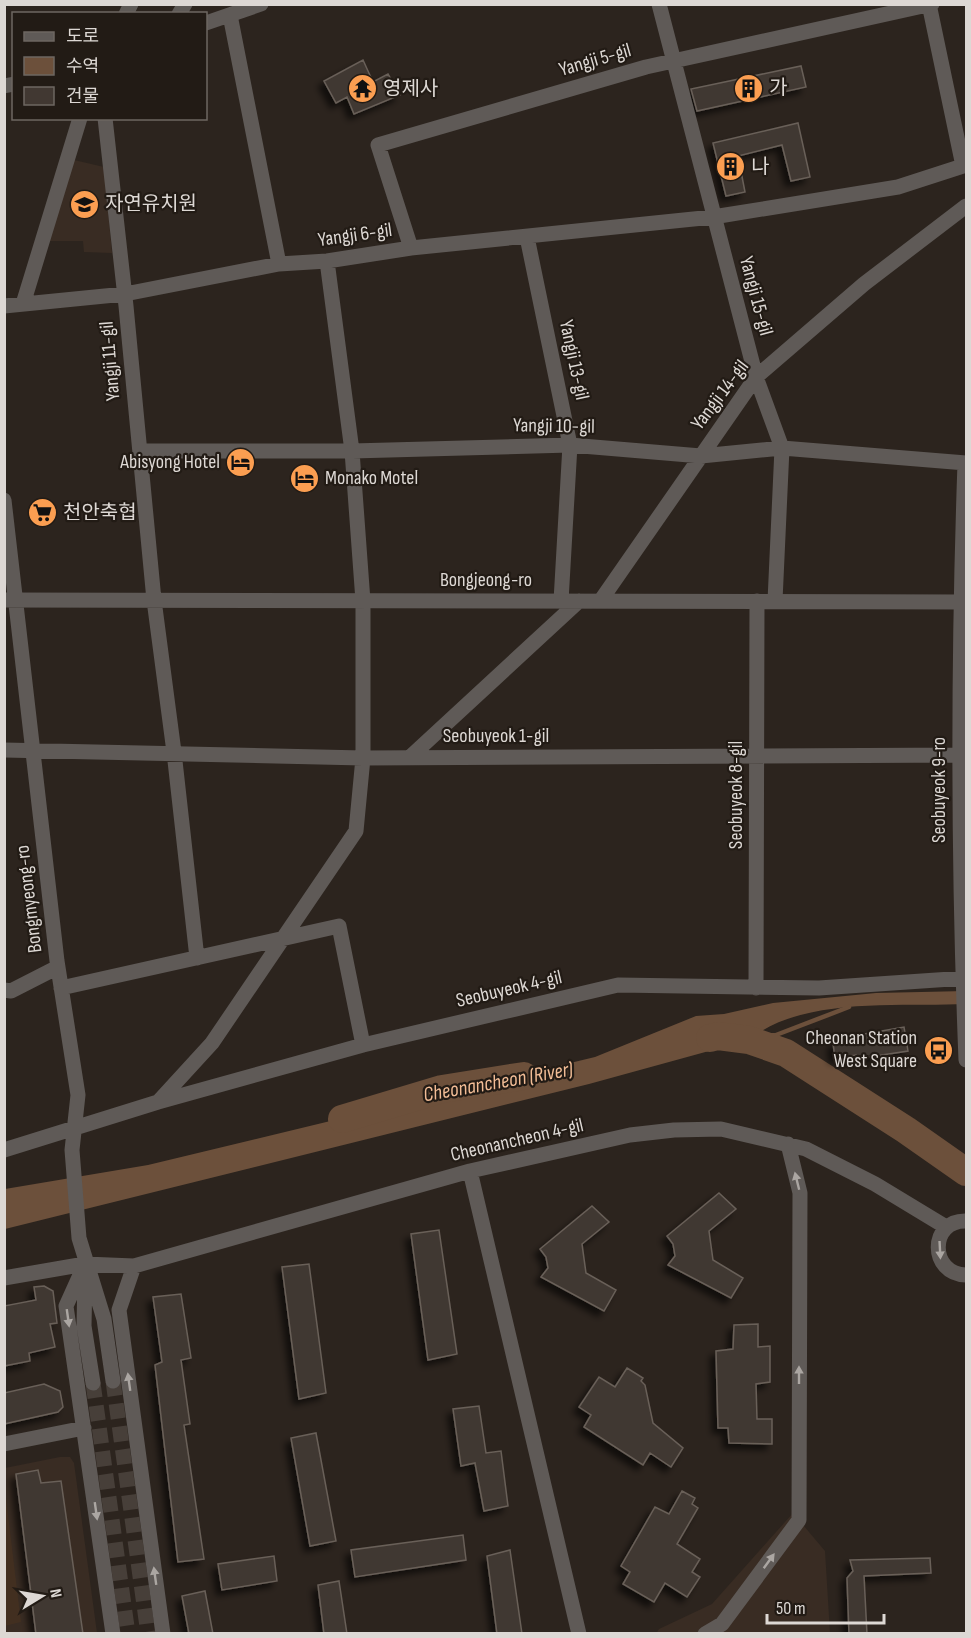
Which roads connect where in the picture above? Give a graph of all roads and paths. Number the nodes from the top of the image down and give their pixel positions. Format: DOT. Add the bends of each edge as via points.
graph roads {
  1 [pos="261,4"];
  2 [pos="659,4"];
  3 [pos="930,5"];
  4 [pos="230,15"];
  5 [pos="207,23"];
  6 [pos="673,61"];
  7 [pos="79,120"];
  8 [pos="105,120"];
  9 [pos="965,165"];
  10 [pos="966,206"];
  11 [pos="713,217"];
  12 [pos="527,237"];
  13 [pos="411,248"];
  14 [pos="327,261"];
  15 [pos="279,264"];
  16 [pos="124,294"];
  17 [pos="22,304"];
  18 [pos="4,306"];
  19 [pos="756,377"];
  20 [pos="570,445"];
  21 [pos="782,448"];
  22 [pos="140,451"];
  23 [pos="352,451"];
  24 [pos="701,456"];
  25 [pos="966,463"];
  26 [pos="4,500"];
  27 [pos="10,600"];
  28 [pos="154,600"];
  29 [pos="601,600"];
  30 [pos="363,601"];
  31 [pos="561,601"];
  32 [pos="579,601"];
  33 [pos="757,601"];
  34 [pos="775,601"];
  35 [pos="963,602"];
  36 [pos="4,750"];
  37 [pos="33,751"];
  38 [pos="174,752"];
  39 [pos="963,754"];
  40 [pos="758,756"];
  41 [pos="363,758"];
  42 [pos="409,758"];
  43 [pos="964,890"];
  44 [pos="285,938"];
  45 [pos="197,958"];
  46 [pos="58,967"];
  47 [pos="965,978"];
  48 [pos="61,988"];
  49 [pos="756,988"];
  50 [pos="4,990"];
  51 [pos="363,1045"];
  52 [pos="966,1060"];
  53 [pos="158,1102"];
  54 [pos="76,1127"];
  55 [pos="788,1144"];
  56 [pos="4,1150"];
  57 [pos="470,1171"];
  58 [pos="966,1221"];
  59 [pos="946,1227"];
  60 [pos="85,1264"];
  61 [pos="134,1266"];
  62 [pos="966,1275"];
  63 [pos="4,1278"];
  64 [pos="112,1381"];
  65 [pos="93,1383"];
  66 [pos="84,1428"];
  67 [pos="4,1444"];
  68 [pos="113,1634"];
  69 [pos="163,1634"];
  70 [pos="579,1634"];
  71 [pos="705,1634"];
  1 -- 4 [label="street"];
  2 -- 6 [label="street, Yangji 15-gil"];
  3 -- 6 [label="street, Yangji 5-gil"];
  3 -- 9 [label="street"];
  4 -- 5 [label="street"];
  4 -- 15 [label="street"];
  6 -- 11 [label="street, Yangji 15-gil"];
  6 -- 13 [label="street, Yangji 5-gil" via="378,145"];
  7 -- 17 [label="street"];
  8 -- 16 [label="street, Yangji 11-gil"];
  9 -- 11 [label="street, Yangji 6-gil" via="898,187"];
  10 -- 19 [label="street, Yangji 14-gil" via="864,284"];
  11 -- 12 [label="street, Yangji 6-gil"];
  11 -- 19 [label="street, Yangji 15-gil"];
  12 -- 13 [label="street, Yangji 6-gil"];
  12 -- 20 [label="street, Yangji 13-gil"];
  13 -- 14 [label="street, Yangji 6-gil"];
  14 -- 15 [label="street, Yangji 6-gil"];
  14 -- 23 [label="street"];
  15 -- 16 [label="street, Yangji 6-gil"];
  16 -- 17 [label="street, Yangji 6-gil"];
  16 -- 22 [label="street, Yangji 11-gil"];
  17 -- 18 [label="street, Yangji 6-gil"];
  19 -- 21 [label="street, Yangji 15-gil"];
  19 -- 24 [label="street, Yangji 14-gil"];
  20 -- 23 [label="street, Yangji 10-gil"];
  20 -- 24 [label="street, Yangji 10-gil"];
  20 -- 31 [label="street, Yangji 13-gil"];
  21 -- 24 [label="street, Yangji 10-gil"];
  21 -- 25 [label="street, Yangji 10-gil"];
  21 -- 34 [label="street, Yangji 15-gil"];
  22 -- 23 [label="street, Yangji 10-gil"];
  22 -- 28 [label="street, Yangji 11-gil"];
  23 -- 30 [label="street"];
  24 -- 29 [label="street, Yangji 14-gil"];
  25 -- 35 [label="street, Seobuyeok 9-ro"];
  26 -- 27 [label="street, Bongmyeong-ro"];
  27 -- 28 [label="street, Bongjeong-ro"];
  27 -- 37 [label="street, Bongmyeong-ro"];
  28 -- 30 [label="street, Bongjeong-ro"];
  28 -- 38 [label="street, Yangji 11-gil"];
  29 -- 32 [label="street, Bongjeong-ro"];
  29 -- 33 [label="street, Bongjeong-ro"];
  30 -- 31 [label="street, Bongjeong-ro"];
  30 -- 41 [label="street"];
  31 -- 32 [label="street, Bongjeong-ro"];
  32 -- 42 [label="street"];
  33 -- 34 [label="street, Bongjeong-ro"];
  33 -- 40 [label="street, Seobuyeok 8-gil"];
  34 -- 35 [label="street, Bongjeong-ro"];
  35 -- 39 [label="street, Seobuyeok 9-ro"];
  36 -- 37 [label="street, Seobuyeok 1-gil"];
  37 -- 38 [label="street, Seobuyeok 1-gil"];
  37 -- 46 [label="street, Bongmyeong-ro"];
  38 -- 41 [label="street, Seobuyeok 1-gil"];
  38 -- 45 [label="street, Yangji 11-gil"];
  39 -- 40 [label="street, Seobuyeok 1-gil"];
  39 -- 43 [label="street, Seobuyeok 9-ro"];
  40 -- 42 [label="street, Seobuyeok 1-gil"];
  40 -- 49 [label="street, Seobuyeok 8-gil"];
  41 -- 42 [label="street, Seobuyeok 1-gil"];
  41 -- 44 [label="street" via="356,831"];
  43 -- 47 [label="street, Seobuyeok 9-ro"];
  44 -- 45 [label="street"];
  44 -- 51 [label="street" via="339,926"];
  44 -- 53 [label="street" via="212,1043"];
  45 -- 48 [label="street"];
  46 -- 48 [label="street, Bongmyeong-ro"];
  46 -- 50 [label="street" via="10,991"];
  47 -- 49 [label="street, Seobuyeok 4-gil" via="819,988"];
  47 -- 52 [label="street, Seobuyeok 9-ro"];
  48 -- 54 [label="street, Bongmyeong-ro" via="78,1095"];
  49 -- 51 [label="street, Seobuyeok 4-gil" via="618,985"];
  51 -- 53 [label="street, Seobuyeok 4-gil"];
  53 -- 54 [label="street, Seobuyeok 4-gil"];
  54 -- 56 [label="street, Seobuyeok 4-gil"];
  54 -- 60 [label="street, Bongmyeong-ro" via="72,1150 79,1239"];
  55 -- 57 [label="street, Cheonancheon 4-gil" via="721,1129 674,1130 630,1135"];
  55 -- 59 [label="street, Cheonancheon 4-gil" via="876,1184"];
  71 -- 55 [label="street, one-way" via="722,1624 799,1520 800,1193"];
  57 -- 61 [label="street, Cheonancheon 4-gil"];
  57 -- 70 [label="street"];
  58 -- 59 [label="street"];
  59 -- 62 [label="street, one-way" via="938,1243 941,1262 955,1274"];
  60 -- 61 [label="street, Cheonancheon 4-gil"];
  60 -- 63 [label="street, Cheonancheon 4-gil"];
  60 -- 64 [label="street" via="104,1319"];
  60 -- 65 [label="street" via="84,1326"];
  60 -- 66 [label="street, one-way" via="66,1306"];
  69 -- 61 [label="street, one-way" via="119,1310"];
  66 -- 67 [label="street"];
  66 -- 68 [label="street, one-way"];
}
